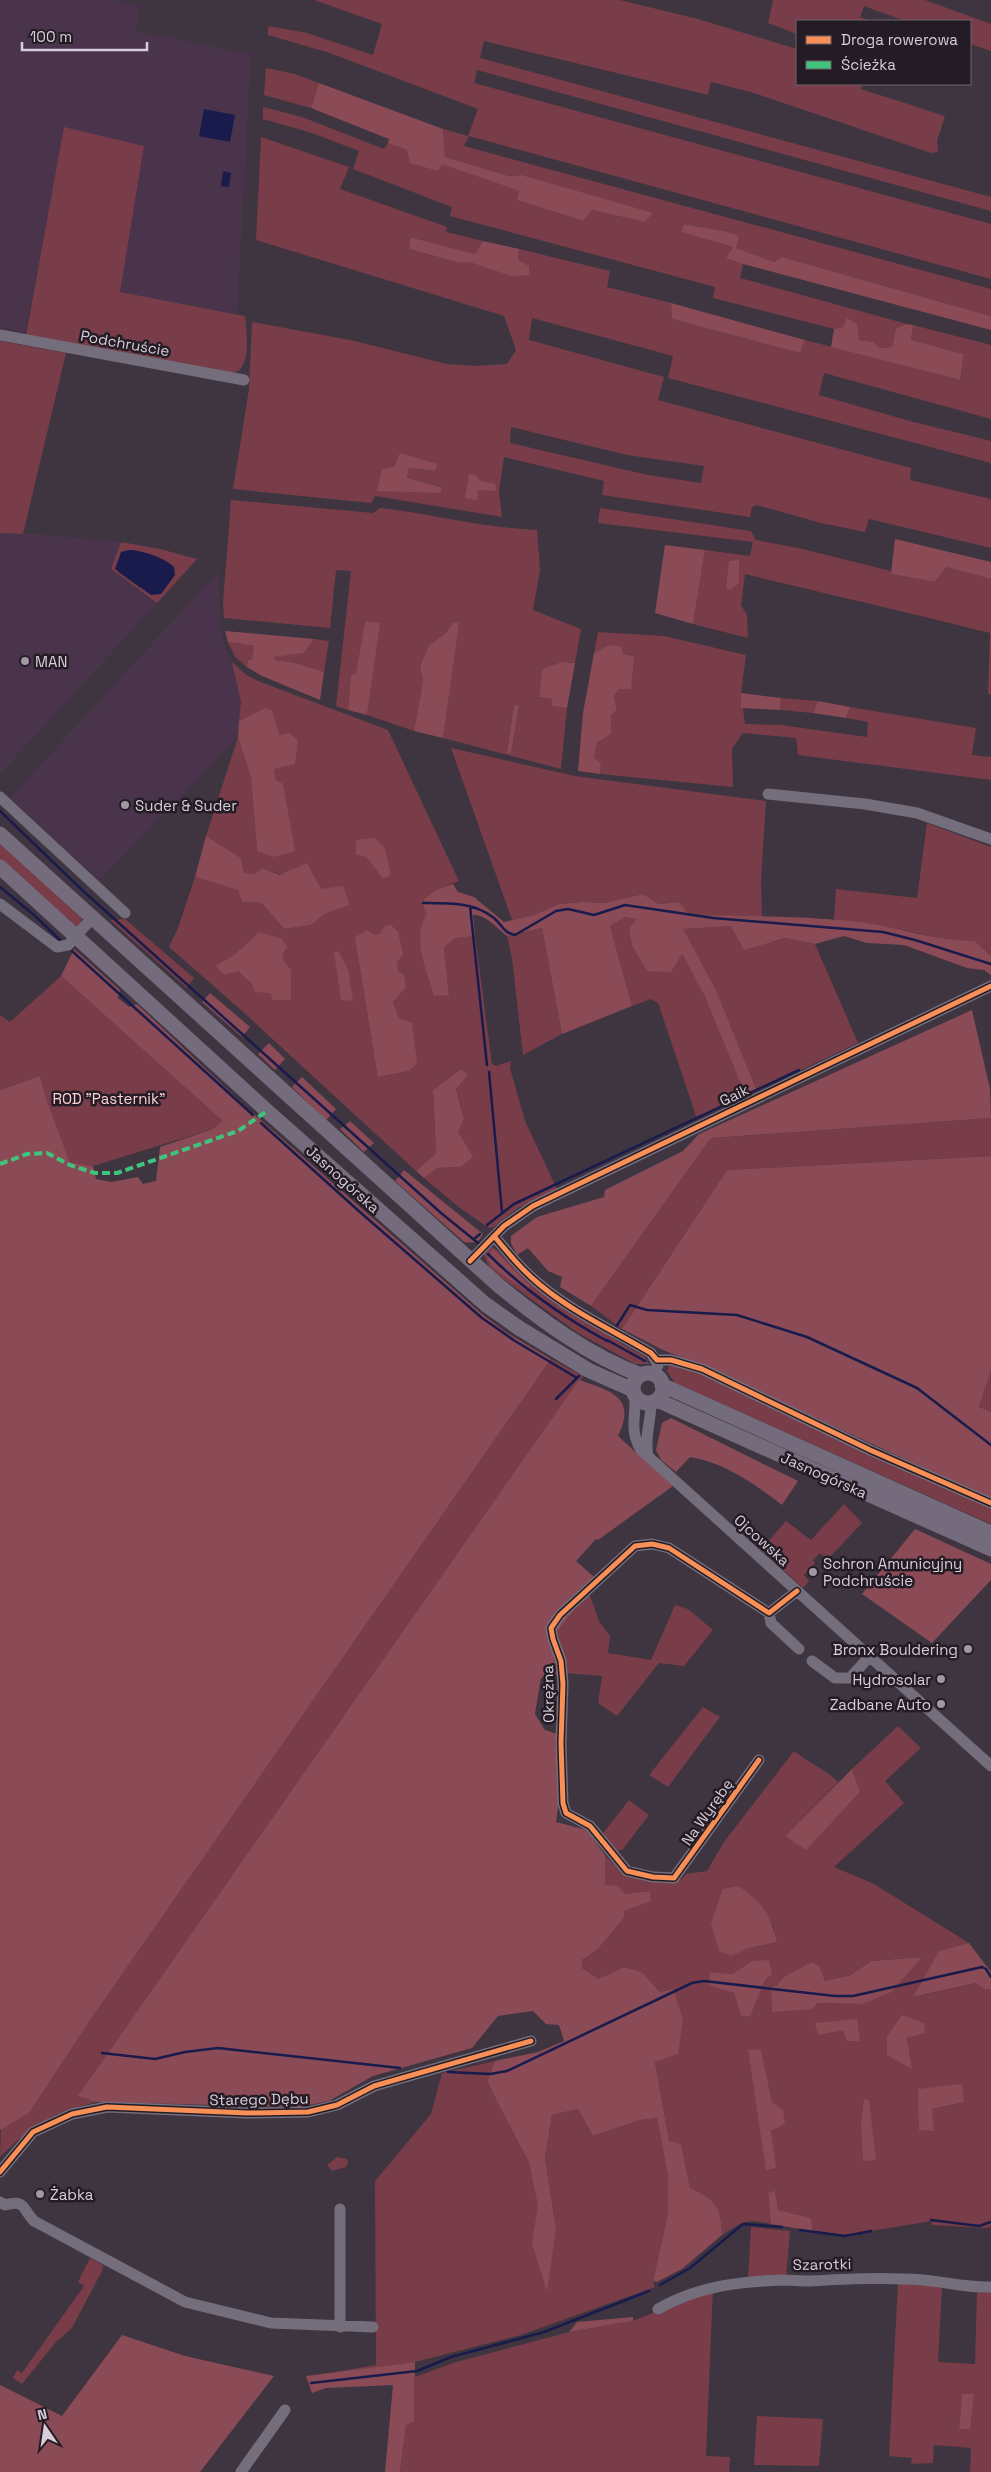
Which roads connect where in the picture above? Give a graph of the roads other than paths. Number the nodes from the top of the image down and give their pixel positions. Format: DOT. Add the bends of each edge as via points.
graph roads {
  1 [pos="0,335"];
  2 [pos="244,380"];
  3 [pos="768,794"];
  4 [pos="0,797"];
  5 [pos="0,834"];
  6 [pos="991,840"];
  7 [pos="0,868"];
  8 [pos="0,904"];
  9 [pos="125,913"];
  10 [pos="92,918"];
  11 [pos="76,936"];
  12 [pos="991,986"];
  13 [pos="284,1093"];
  14 [pos="267,1111"];
  15 [pos="494,1236"];
  16 [pos="470,1261"];
  17 [pos="654,1374"];
  18 [pos="634,1393"];
  19 [pos="654,1401"];
  20 [pos="648,1456"];
  21 [pos="991,1503"];
  22 [pos="991,1533"];
  23 [pos="991,1549"];
  24 [pos="797,1592"];
  25 [pos="770,1613"];
  26 [pos="799,1649"];
  27 [pos="869,1656"];
  28 [pos="812,1661"];
  29 [pos="759,1760"];
  30 [pos="991,1766"];
  31 [pos="674,1878"];
  32 [pos="531,2041"];
  33 [pos="0,2172"];
  34 [pos="0,2202"];
  35 [pos="340,2209"];
  36 [pos="991,2287"];
  37 [pos="658,2309"];
  38 [pos="340,2326"];
  39 [pos="373,2327"];
  40 [pos="285,2410"];
  41 [pos="241,2472"];
  1 -- 2 [label="street, Podchruście"];
  3 -- 6 [label="street" via="918,813"];
  4 -- 9 [label="street"];
  5 -- 10 [label="main road, Jasnogórska"];
  7 -- 11 [label="main road, Jasnogórska"];
  8 -- 11 [label="street" via="57,947 68,945"];
  10 -- 11 [label="street"];
  10 -- 13 [label="main road, Jasnogórska"];
  11 -- 14 [label="main road, Jasnogórska"];
  12 -- 15 [label="street, Gaik" via="533,1206 518,1214"];
  13 -- 14 [label="main road"];
  13 -- 16 [label="main road, Jasnogórska"];
  14 -- 18 [label="main road, Jasnogórska" via="485,1304 588,1370"];
  15 -- 16 [label="street, Gaik"];
  15 -- 17 [label="street" via="539,1284 651,1353"];
  16 -- 17 [label="main road, Jasnogórska" via="560,1331 619,1365"];
  17 -- 18 [label="main road" via="635,1380"];
  17 -- 19 [label="main road" via="662,1393"];
  17 -- 21 [label="street" via="671,1360 702,1369 870,1450"];
  17 -- 22 [label="main road, Jasnogórska"];
  18 -- 19 [label="main road" via="641,1402"];
  18 -- 20 [label="street, Ojcowska" via="634,1435"];
  19 -- 20 [label="street" via="645,1437"];
  19 -- 23 [label="main road, Jasnogórska"];
  20 -- 24 [label="street, Ojcowska"];
  24 -- 25 [label="street"];
  24 -- 27 [label="street, Ojcowska"];
  25 -- 26 [label="street, Okrężna" via="771,1623"];
  25 -- 31 [label="street, Okrężna" via="669,1548 652,1544 634,1546 560,1615 552,1628 562,1668 561,1744 566,1813 590,1826 627,1871"];
  27 -- 28 [label="street" via="850,1678 835,1678"];
  27 -- 30 [label="street, Ojcowska"];
  29 -- 31 [label="street, Na Wyrębę"];
  32 -- 33 [label="street, Starego Dębu" via="383,2083 337,2105 308,2112 107,2107 72,2114 33,2132"];
  34 -- 38 [label="street" via="5,2205 21,2204 34,2221 185,2302 271,2323"];
  35 -- 38 [label="street"];
  36 -- 37 [label="street, Szarotki" via="974,2288 890,2278 760,2282 698,2290"];
  38 -- 39 [label="street"];
  40 -- 41 [label="street"];
}
